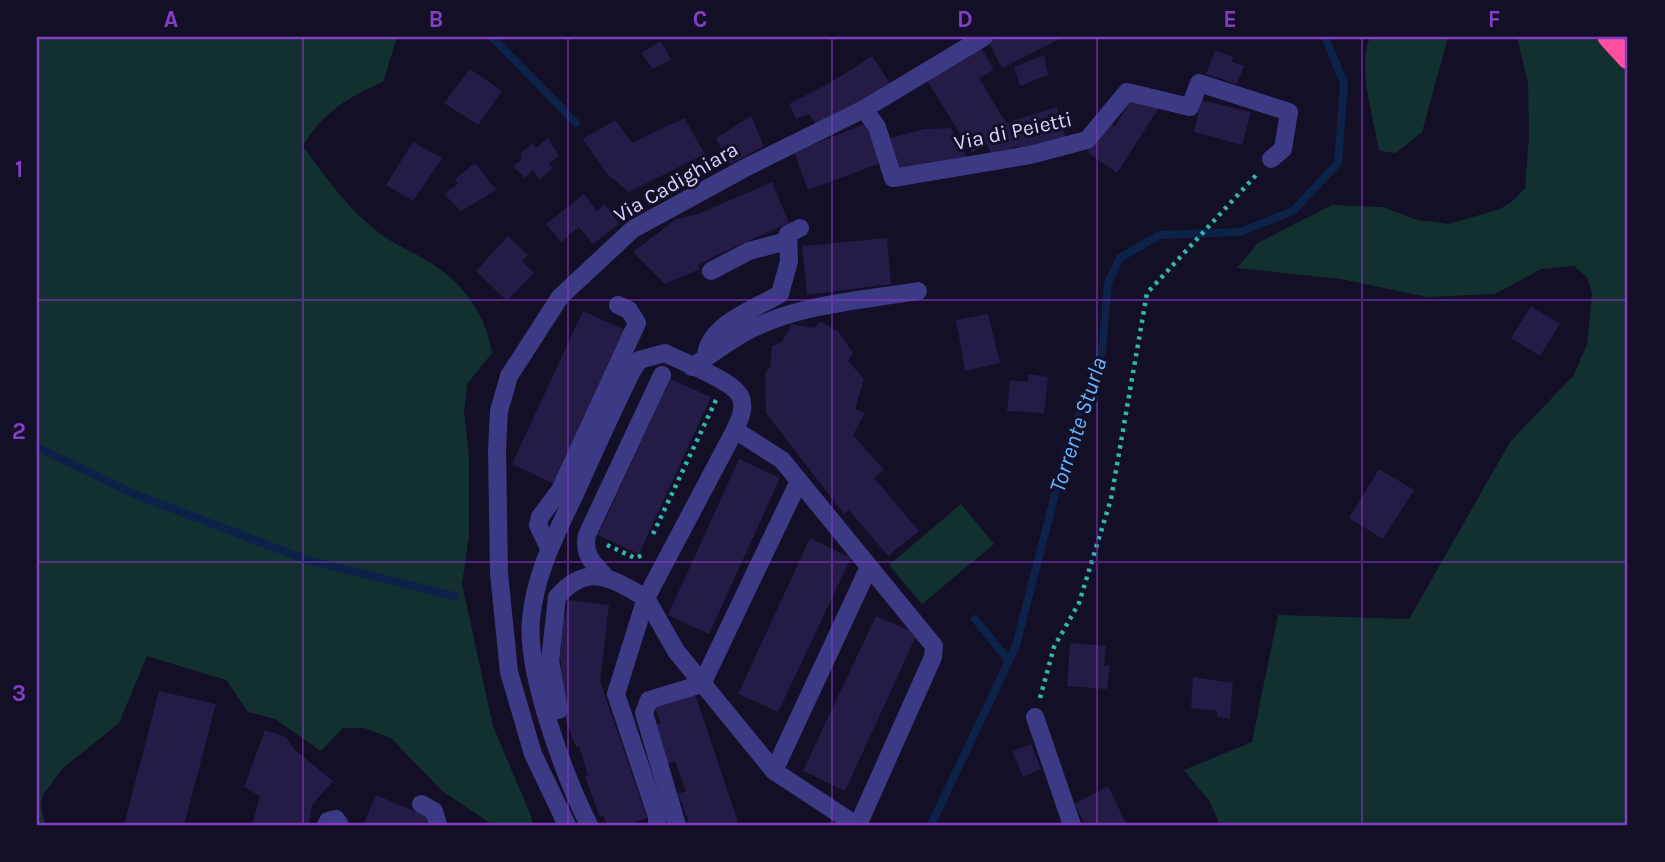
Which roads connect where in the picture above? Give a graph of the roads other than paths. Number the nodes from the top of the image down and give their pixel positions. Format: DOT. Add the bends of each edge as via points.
graph roads {
  1 [pos="984,37"];
  2 [pos="1608,37"];
  3 [pos="1628,59"];
  4 [pos="864,109"];
  5 [pos="1271,159"];
  6 [pos="711,271"];
  7 [pos="918,291"];
  8 [pos="618,305"];
  9 [pos="699,362"];
  10 [pos="662,375"];
  11 [pos="735,430"];
  12 [pos="799,481"];
  13 [pos="549,548"];
  14 [pos="869,567"];
  15 [pos="604,575"];
  16 [pos="646,598"];
  17 [pos="702,684"];
  18 [pos="1035,717"];
  19 [pos="774,771"];
  20 [pos="421,804"];
  21 [pos="591,820"];
  22 [pos="326,825"];
  23 [pos="340,825"];
  24 [pos="438,825"];
  25 [pos="567,825"];
  26 [pos="657,825"];
  27 [pos="677,825"];
  28 [pos="857,825"];
  29 [pos="1072,825"];
  1 -- 4 [label="street, Via Cadighiara"];
  2 -- 3 [label="highway"];
  4 -- 5 [label="street, Via di Peietti" via="877,127 893,178 1030,155 1087,140 1127,92 1190,107 1199,83 1289,112 1283,149"];
  4 -- 25 [label="street, Via Cadighiara" via="633,229 560,297 509,376 499,411 497,450 499,573 509,672 533,754"];
  6 -- 9 [label="street" via="794,235 780,294 714,334"];
  7 -- 9 [label="street" via="801,311 742,334"];
  8 -- 13 [label="street" via="629,310 637,323 560,489 540,517 538,525"];
  9 -- 11 [label="street" via="741,398"];
  9 -- 13 [label="street" via="665,354 639,360"];
  10 -- 15 [label="street" via="587,535 589,558"];
  11 -- 12 [label="street" via="782,460"];
  11 -- 16 [label="street"];
  12 -- 14 [label="street"];
  12 -- 17 [label="street"];
  13 -- 21 [label="street" via="531,622 533,659 558,746"];
  14 -- 19 [label="street"];
  14 -- 28 [label="street" via="934,646 934,652"];
  15 -- 16 [label="street"];
  15 -- 21 [label="street" via="579,580 557,597 550,661 554,691"];
  16 -- 17 [label="street" via="676,651"];
  16 -- 26 [label="street" via="616,694"];
  17 -- 19 [label="street"];
  17 -- 27 [label="street" via="649,700 644,713"];
  18 -- 29 [label="street"];
  19 -- 28 [label="street"];
  20 -- 24 [label="street" via="434,811"];
  22 -- 23 [label="street" via="336,820"];
}
